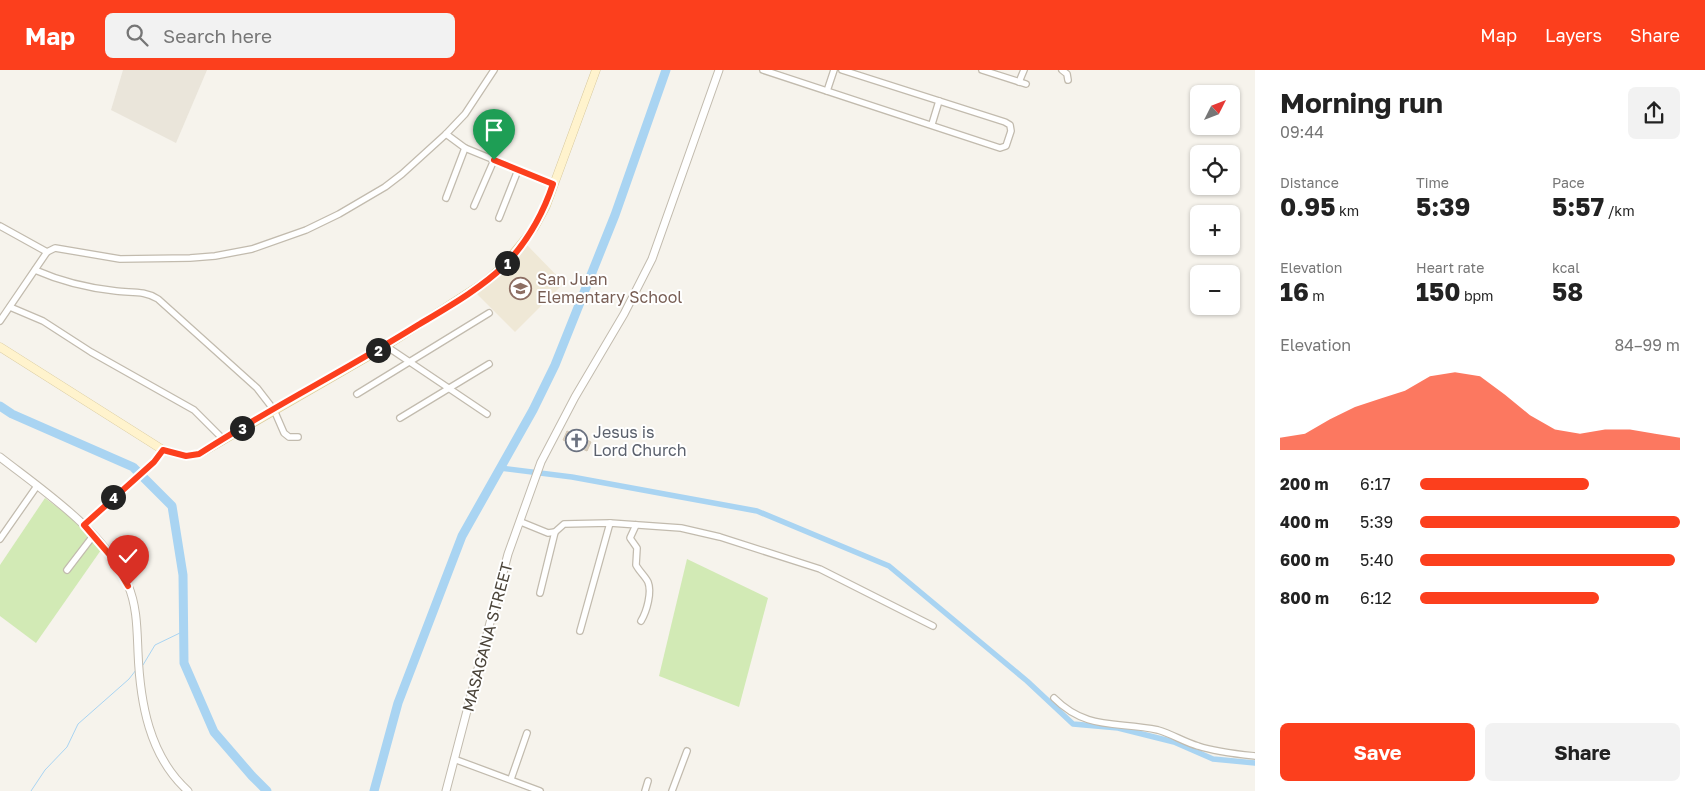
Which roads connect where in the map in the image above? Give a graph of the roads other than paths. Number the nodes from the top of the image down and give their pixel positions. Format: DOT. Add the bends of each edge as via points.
graph roads {
  1 [pos="494,70"];
  2 [pos="596,70"];
  3 [pos="719,70"];
  4 [pos="763,70"];
  5 [pos="834,70"];
  6 [pos="842,70"];
  7 [pos="984,70"];
  8 [pos="1024,70"];
  9 [pos="1062,70"];
  10 [pos="1068,80"];
  11 [pos="1019,82"];
  12 [pos="1026,84"];
  13 [pos="827,91"];
  14 [pos="938,101"];
  15 [pos="932,124"];
  16 [pos="446,134"];
  17 [pos="465,148"];
  18 [pos="494,160"];
  19 [pos="518,170"];
  20 [pos="553,184"];
  21 [pos="446,198"];
  22 [pos="474,206"];
  23 [pos="499,218"];
  24 [pos="0,226"];
  25 [pos="47,252"];
  26 [pos="35,270"];
  27 [pos="10,307"];
  28 [pos="489,314"];
  29 [pos="0,321"];
  30 [pos="386,346"];
  31 [pos="0,347"];
  32 [pos="407,362"];
  33 [pos="489,364"];
  34 [pos="448,388"];
  35 [pos="357,394"];
  36 [pos="274,410"];
  37 [pos="487,414"];
  38 [pos="400,418"];
  39 [pos="298,437"];
  40 [pos="223,439"];
  41 [pos="163,450"];
  42 [pos="0,457"];
  43 [pos="37,486"];
  44 [pos="521,522"];
  45 [pos="610,523"];
  46 [pos="84,525"];
  47 [pos="636,526"];
  48 [pos="555,532"];
  49 [pos="93,536"];
  50 [pos="0,539"];
  51 [pos="67,570"];
  52 [pos="540,593"];
  53 [pos="641,621"];
  54 [pos="933,626"];
  55 [pos="580,631"];
  56 [pos="1054,698"];
  57 [pos="527,733"];
  58 [pos="687,751"];
  59 [pos="1255,756"];
  60 [pos="454,759"];
  61 [pos="511,779"];
  62 [pos="648,781"];
  63 [pos="536,790"];
  64 [pos="188,791"];
  65 [pos="446,791"];
  66 [pos="644,791"];
  67 [pos="672,791"];
  1 -- 16 [label="street" via="465,114"];
  2 -- 20 [label="main road"];
  3 -- 44 [label="street, MASAGANA STREET" via="652,259 541,462"];
  4 -- 13 [label="street"];
  5 -- 13 [label="street"];
  6 -- 14 [label="street"];
  7 -- 11 [label="street"];
  8 -- 11 [label="street"];
  9 -- 10 [label="street" via="1068,74"];
  11 -- 12 [label="street"];
  13 -- 15 [label="street"];
  14 -- 15 [label="street"];
  14 -- 15 [label="street" via="1005,122 1011,130 1006,146 1002,148"];
  16 -- 17 [label="street"];
  16 -- 25 [label="street" via="385,188 324,222 272,243 215,256 166,260 120,259 58,247"];
  17 -- 18 [label="street"];
  17 -- 21 [label="street"];
  18 -- 19 [label="street"];
  18 -- 22 [label="street"];
  19 -- 20 [label="street"];
  19 -- 23 [label="street"];
  20 -- 30 [label="main road" via="534,228 505,264 485,282"];
  24 -- 25 [label="street"];
  25 -- 26 [label="street"];
  26 -- 27 [label="street"];
  26 -- 36 [label="street" via="91,287 151,294 257,388"];
  27 -- 29 [label="street"];
  27 -- 40 [label="street" via="43,321 194,410"];
  28 -- 32 [label="street"];
  30 -- 32 [label="street"];
  30 -- 36 [label="main road"];
  31 -- 41 [label="main road"];
  32 -- 34 [label="street"];
  32 -- 35 [label="street"];
  33 -- 34 [label="street"];
  34 -- 37 [label="street"];
  34 -- 38 [label="street"];
  36 -- 39 [label="street" via="284,433"];
  36 -- 40 [label="main road"];
  40 -- 41 [label="main road" via="199,454 186,456"];
  41 -- 46 [label="street"];
  42 -- 43 [label="street"];
  43 -- 46 [label="street"];
  43 -- 50 [label="street"];
  44 -- 48 [label="street" via="548,533"];
  44 -- 60 [label="street, MASAGANA STREET" via="508,554"];
  45 -- 47 [label="street"];
  45 -- 48 [label="street" via="564,524"];
  45 -- 55 [label="street"];
  46 -- 49 [label="street"];
  47 -- 53 [label="street" via="630,538 637,548 636,565 649,586 647,608"];
  47 -- 54 [label="street" via="681,528 720,537 820,569"];
  48 -- 52 [label="street"];
  49 -- 51 [label="street"];
  49 -- 64 [label="street" via="123,574 132,595 136,611 138,668 148,728 160,757"];
  56 -- 59 [label="street" via="1065,709 1086,721 1160,731 1198,746"];
  57 -- 61 [label="street"];
  58 -- 67 [label="street"];
  60 -- 61 [label="street"];
  60 -- 65 [label="street, MASAGANA STREET"];
  61 -- 63 [label="street"];
  62 -- 66 [label="street"];
}
